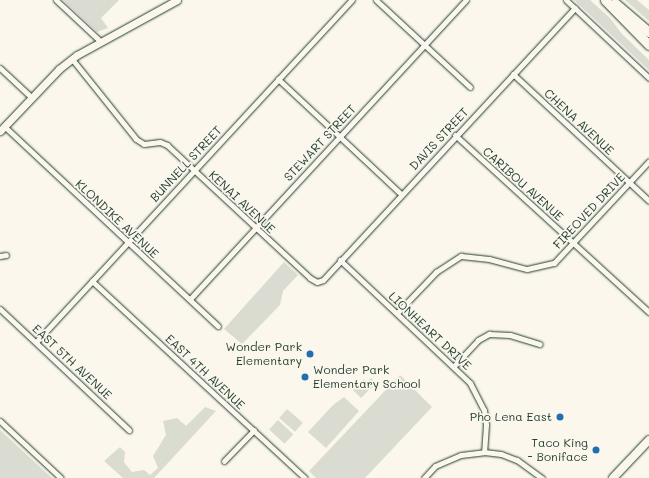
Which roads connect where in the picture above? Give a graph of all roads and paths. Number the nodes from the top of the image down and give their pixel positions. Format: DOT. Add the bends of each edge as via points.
graph roads {
  1 [pos="56,0"];
  2 [pos="177,0"];
  3 [pos="352,0"];
  4 [pos="376,0"];
  5 [pos="466,0"];
  6 [pos="566,0"];
  7 [pos="605,0"];
  8 [pos="611,0"];
  9 [pos="575,8"];
  10 [pos="649,32"];
  11 [pos="100,41"];
  12 [pos="649,45"];
  13 [pos="424,46"];
  14 [pos="72,59"];
  15 [pos="0,68"];
  16 [pos="513,74"];
  17 [pos="649,78"];
  18 [pos="278,79"];
  19 [pos="470,87"];
  20 [pos="31,97"];
  21 [pos="2,128"];
  22 [pos="455,135"];
  23 [pos="340,136"];
  24 [pos="649,161"];
  25 [pos="194,171"];
  26 [pos="629,182"];
  27 [pos="401,194"];
  28 [pos="649,201"];
  29 [pos="256,227"];
  30 [pos="127,242"];
  31 [pos="574,244"];
  32 [pos="340,260"];
  33 [pos="92,281"];
  34 [pos="317,282"];
  35 [pos="190,299"];
  36 [pos="0,309"];
  37 [pos="649,312"];
  38 [pos="397,313"];
  39 [pos="218,326"];
  40 [pos="36,342"];
  41 [pos="540,344"];
  42 [pos="454,366"];
  43 [pos="0,421"];
  44 [pos="129,430"];
  45 [pos="254,430"];
  46 [pos="649,440"];
  47 [pos="484,452"];
  48 [pos="224,461"];
  49 [pos="61,478"];
  50 [pos="305,478"];
  51 [pos="424,478"];
  52 [pos="542,478"];
  53 [pos="613,478"];
  1 -- 11 [label="street"];
  2 -- 11 [label="street"];
  3 -- 18 [label="street, BUNNELL STREET"];
  4 -- 13 [label="street"];
  5 -- 13 [label="street, STEWART STREET"];
  6 -- 9 [label="street"];
  7 -- 12 [label="highway"];
  8 -- 10 [label="highway"];
  9 -- 16 [label="street, DAVIS STREET"];
  9 -- 17 [label="street"];
  11 -- 14 [label="street"];
  13 -- 19 [label="street"];
  13 -- 23 [label="street, STEWART STREET"];
  14 -- 20 [label="street"];
  14 -- 25 [label="street, KENAI AVENUE" via="136,139 144,144 160,142 167,145"];
  15 -- 20 [label="street"];
  16 -- 22 [label="street, DAVIS STREET"];
  16 -- 26 [label="street, CHENA AVENUE"];
  18 -- 23 [label="street"];
  18 -- 25 [label="street, BUNNELL STREET"];
  20 -- 21 [label="street"];
  21 -- 30 [label="street, KLONDIKE AVENUE"];
  22 -- 27 [label="street, DAVIS STREET"];
  22 -- 31 [label="street, CARIBOU AVENUE"];
  23 -- 27 [label="street"];
  23 -- 29 [label="street, STEWART STREET"];
  24 -- 26 [label="street, FIREOVED DRIVE"];
  25 -- 29 [label="street, KENAI AVENUE"];
  25 -- 30 [label="street, BUNNELL STREET"];
  26 -- 28 [label="street, CHENA AVENUE"];
  26 -- 31 [label="street, FIREOVED DRIVE"];
  27 -- 32 [label="street, DAVIS STREET"];
  29 -- 34 [label="street, KENAI AVENUE"];
  29 -- 35 [label="street, STEWART STREET"];
  30 -- 33 [label="street, BUNNELL STREET"];
  30 -- 35 [label="street, KLONDIKE AVENUE"];
  31 -- 37 [label="street, CARIBOU AVENUE"];
  31 -- 38 [label="street, FIREOVED DRIVE" via="554,263 527,269 489,259 461,256 436,272"];
  32 -- 34 [label="street, DAVIS STREET" via="323,280"];
  32 -- 38 [label="street, LIONHEART DRIVE"];
  33 -- 40 [label="street, BUNNELL STREET"];
  33 -- 45 [label="street, EAST 4TH AVENUE"];
  35 -- 39 [label="street, KLONDIKE AVENUE"];
  36 -- 40 [label="street, EAST 5TH AVENUE"];
  38 -- 42 [label="street, LIONHEART DRIVE"];
  40 -- 44 [label="street, EAST 5TH AVENUE"];
  41 -- 42 [label="street" via="510,334 489,334 478,340"];
  42 -- 47 [label="street, LIONHEART DRIVE" via="470,383 484,410"];
  43 -- 49 [label="street"];
  45 -- 48 [label="street"];
  45 -- 50 [label="street, EAST 4TH AVENUE"];
  46 -- 53 [label="main road"];
  47 -- 51 [label="street" via="461,455 436,466"];
  47 -- 52 [label="street" via="501,454 516,460"];
}
